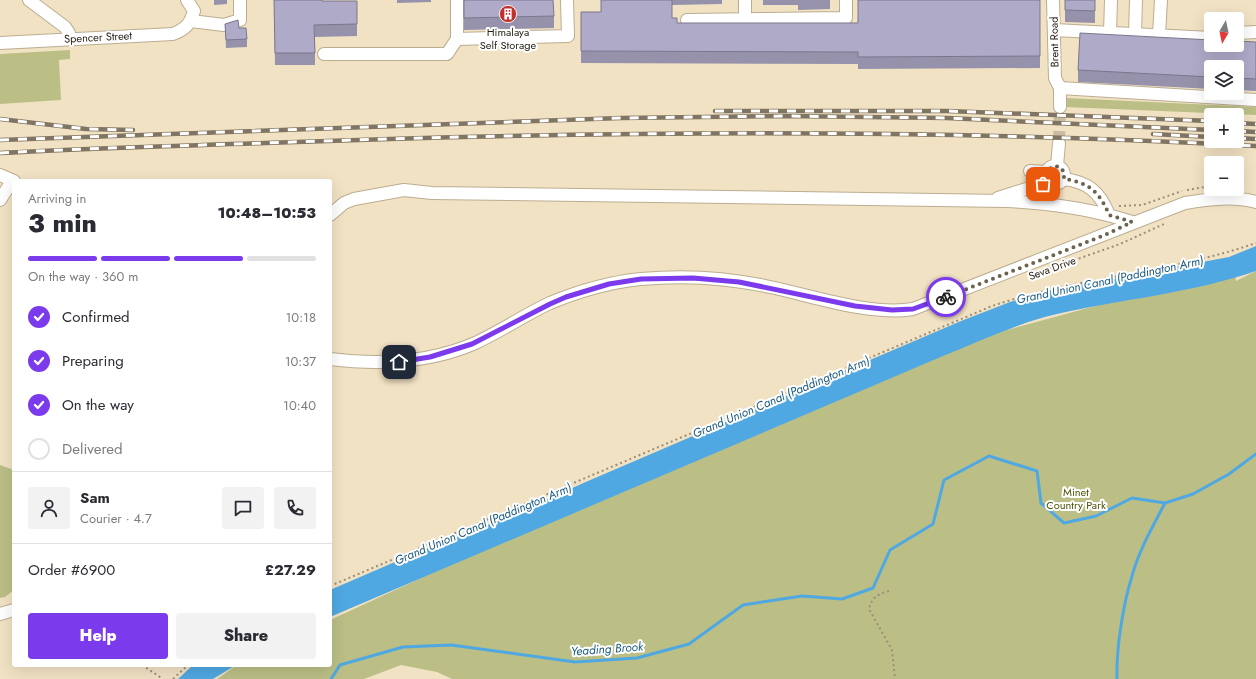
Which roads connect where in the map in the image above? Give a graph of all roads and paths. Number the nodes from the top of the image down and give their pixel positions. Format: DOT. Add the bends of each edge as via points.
graph roads {
  1 [pos="29,0"];
  2 [pos="187,0"];
  3 [pos="240,0"];
  4 [pos="457,0"];
  5 [pos="567,0"];
  6 [pos="745,0"];
  7 [pos="846,0"];
  8 [pos="1053,0"];
  9 [pos="1111,0"];
  10 [pos="1136,0"];
  11 [pos="1161,0"];
  12 [pos="745,19"];
  13 [pos="686,20"];
  14 [pos="191,21"];
  15 [pos="1054,30"];
  16 [pos="1110,32"];
  17 [pos="1256,32"];
  18 [pos="1244,33"];
  19 [pos="1135,34"];
  20 [pos="1159,35"];
  21 [pos="1204,38"];
  22 [pos="69,39"];
  23 [pos="457,39"];
  24 [pos="0,43"];
  25 [pos="324,54"];
  26 [pos="1060,88"];
  27 [pos="1256,100"];
  28 [pos="1060,107"];
  29 [pos="1059,143"];
  30 [pos="1057,166"];
  31 [pos="1030,171"];
  32 [pos="0,175"];
  33 [pos="1047,177"];
  34 [pos="1064,179"];
  35 [pos="12,181"];
  36 [pos="12,182"];
  37 [pos="1175,193"];
  38 [pos="0,200"];
  39 [pos="992,201"];
  40 [pos="1256,202"];
  41 [pos="1119,206"];
  42 [pos="332,213"];
  43 [pos="1109,215"];
  44 [pos="1132,222"];
  45 [pos="1164,224"];
  46 [pos="1256,243"];
  47 [pos="1034,275"];
  48 [pos="332,359"];
  49 [pos="332,585"];
  50 [pos="889,591"];
  51 [pos="12,611"];
  52 [pos="0,614"];
  53 [pos="145,667"];
  54 [pos="186,667"];
  55 [pos="163,679"];
  56 [pos="173,679"];
  57 [pos="895,679"];
  1 -- 22 [label="street" via="65,27"];
  2 -- 14 [label="street" via="194,12"];
  3 -- 14 [label="street" via="240,20 224,25"];
  4 -- 23 [label="street"];
  5 -- 23 [label="street" via="568,36"];
  6 -- 12 [label="street"];
  7 -- 12 [label="street" via="846,18"];
  8 -- 15 [label="street, Brent Road"];
  9 -- 16 [label="street"];
  10 -- 19 [label="street"];
  11 -- 20 [label="street"];
  12 -- 13 [label="street"];
  14 -- 22 [label="street, Spencer Street" via="184,30 173,34"];
  15 -- 16 [label="street"];
  15 -- 26 [label="street, Brent Road" via="1055,78"];
  16 -- 19 [label="street"];
  17 -- 18 [label="street"];
  19 -- 20 [label="street"];
  20 -- 21 [label="street"];
  22 -- 24 [label="street, Spencer Street"];
  23 -- 25 [label="street" via="447,54"];
  26 -- 27 [label="street"];
  26 -- 28 [label="street, Brent Road"];
  29 -- 30 [label="street"];
  30 -- 33 [label="street" via="1052,166"];
  30 -- 34 [label="street" via="1064,172"];
  31 -- 33 [label="street"];
  32 -- 35 [label="street"];
  33 -- 34 [label="street" via="1057,185"];
  33 -- 39 [label="street"];
  34 -- 43 [label="street" via="1085,183 1093,189 1103,201"];
  36 -- 38 [label="street"];
  37 -- 41 [label="path" via="1142,205"];
  39 -- 42 [label="street" via="432,193 404,190 354,199 344,203"];
  39 -- 43 [label="street" via="1033,202"];
  40 -- 44 [label="street, Seva Drive" via="1237,198 1203,200 1185,203"];
  43 -- 44 [label="street"];
  44 -- 48 [label="street, Seva Drive" via="1098,238 913,309 892,310 855,306 739,282 683,278 641,279 609,284 566,297 472,344 430,357 399,362"];
  45 -- 47 [label="path, Seva Drive" via="1120,244"];
  46 -- 49 [label="path" via="1208,258 1055,288 992,306"];
  50 -- 57 [label="path" via="878,594 870,602 869,609 892,650"];
  51 -- 52 [label="street"];
  53 -- 55 [label="path"];
  54 -- 56 [label="path"];
}
